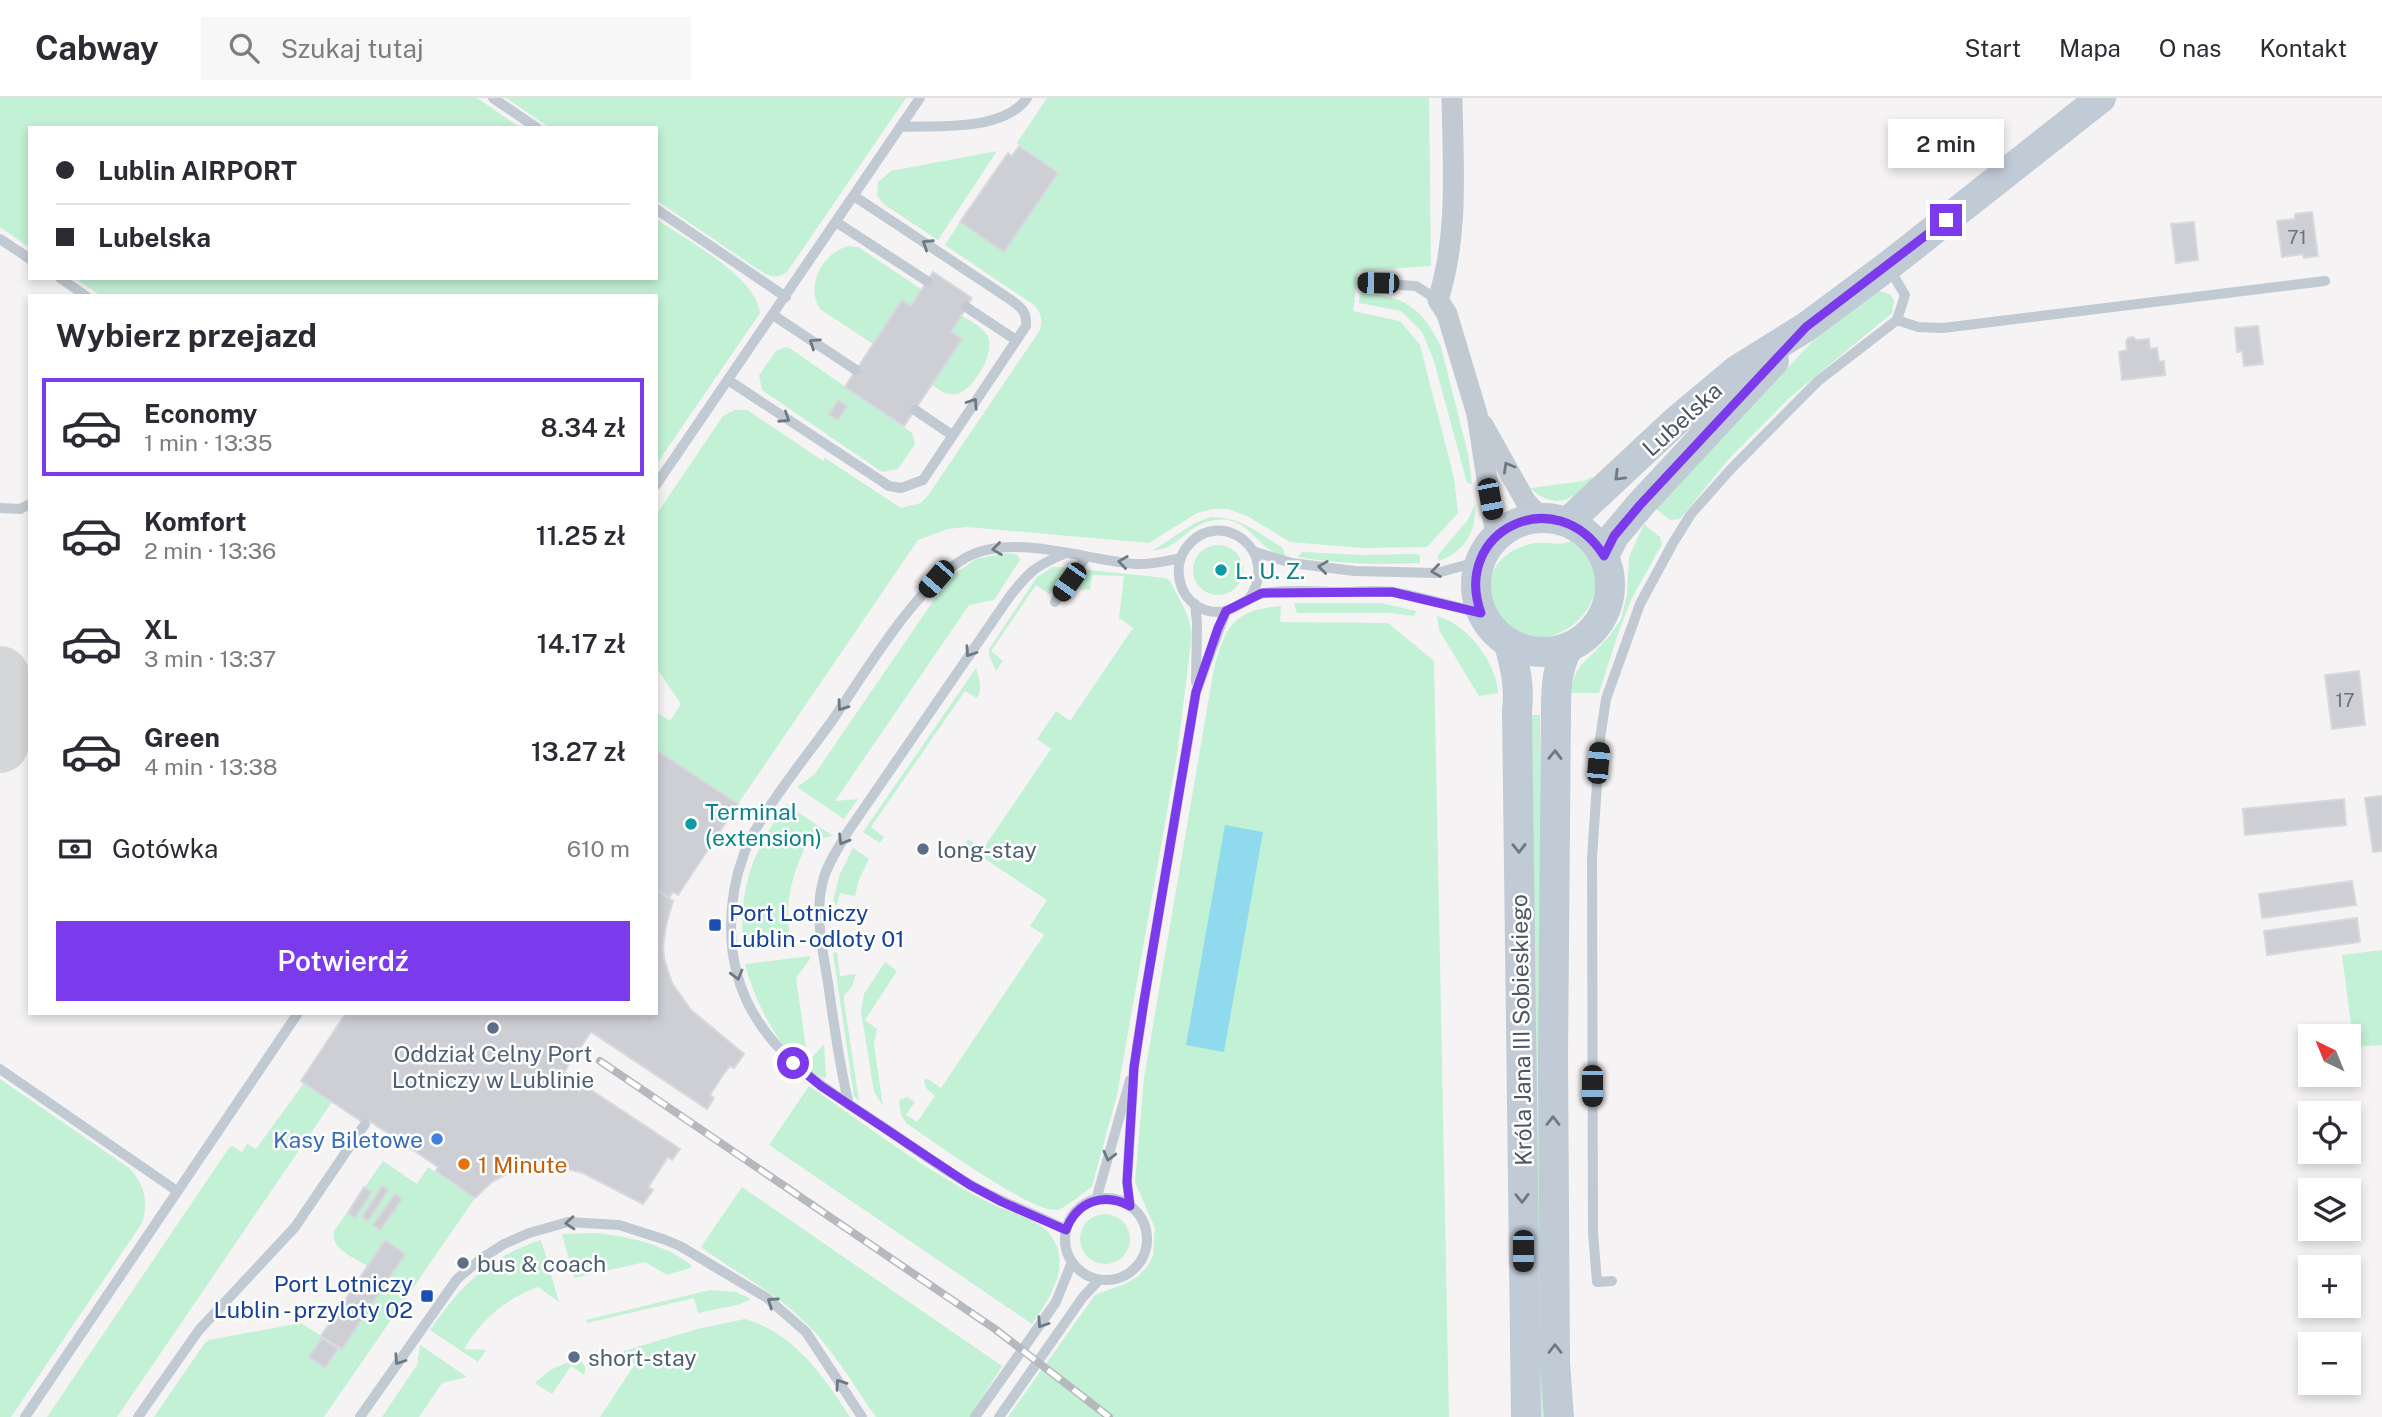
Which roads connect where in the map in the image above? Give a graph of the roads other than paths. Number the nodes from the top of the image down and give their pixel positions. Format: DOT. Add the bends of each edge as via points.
graph roads {
  1 [pos="493,98"];
  2 [pos="920,98"];
  3 [pos="1027,98"];
  4 [pos="1452,98"];
  5 [pos="2101,98"];
  6 [pos="534,126"];
  7 [pos="900,127"];
  8 [pos="854,196"];
  9 [pos="658,210"];
  10 [pos="836,222"];
  11 [pos="0,239"];
  12 [pos="28,258"];
  13 [pos="1888,266"];
  14 [pos="63,280"];
  15 [pos="927,281"];
  16 [pos="2325,281"];
  17 [pos="1362,283"];
  18 [pos="83,294"];
  19 [pos="786,297"];
  20 [pos="1438,300"];
  21 [pos="967,307"];
  22 [pos="773,315"];
  23 [pos="1897,320"];
  24 [pos="1806,327"];
  25 [pos="1016,340"];
  26 [pos="856,370"];
  27 [pos="728,380"];
  28 [pos="915,410"];
  29 [pos="1477,414"];
  30 [pos="952,435"];
  31 [pos="658,482"];
  32 [pos="28,504"];
  33 [pos="0,508"];
  34 [pos="1555,520"];
  35 [pos="1488,549"];
  36 [pos="1255,552"];
  37 [pos="1065,554"];
  38 [pos="1604,556"];
  39 [pos="1086,557"];
  40 [pos="1181,558"];
  41 [pos="1248,600"];
  42 [pos="1055,602"];
  43 [pos="1195,604"];
  44 [pos="1226,611"];
  45 [pos="1481,613"];
  46 [pos="1509,644"];
  47 [pos="1568,648"];
  48 [pos="1196,692"];
  49 [pos="297,1015"];
  50 [pos="1134,1067"];
  51 [pos="0,1069"];
  52 [pos="849,1105"];
  53 [pos="365,1124"];
  54 [pos="177,1191"];
  55 [pos="1096,1200"];
  56 [pos="1130,1206"];
  57 [pos="1066,1230"];
  58 [pos="1072,1262"];
  59 [pos="1099,1280"];
  60 [pos="1612,1281"];
  61 [pos="25,1417"];
  62 [pos="138,1417"];
  63 [pos="360,1417"];
  64 [pos="862,1417"];
  65 [pos="975,1417"];
  66 [pos="999,1417"];
  67 [pos="1525,1417"];
  68 [pos="1559,1417"];
  1 -- 6 [label="lane"];
  2 -- 7 [label="lane"];
  3 -- 7 [label="lane" via="1007,116 989,122"];
  4 -- 20 [label="street" via="1451,244"];
  5 -- 13 [label="main road, Lubelska"];
  7 -- 8 [label="lane"];
  8 -- 10 [label="lane"];
  25 -- 8 [label="lane, one-way" via="1026,326 1024,310"];
  9 -- 19 [label="lane"];
  10 -- 15 [label="lane"];
  10 -- 19 [label="lane"];
  11 -- 12 [label="lane"];
  13 -- 23 [label="lane" via="1905,295"];
  13 -- 24 [label="main road, Lubelska"];
  14 -- 18 [label="lane"];
  16 -- 23 [label="lane" via="1943,328"];
  17 -- 20 [label="lane" via="1416,286"];
  19 -- 22 [label="lane"];
  20 -- 29 [label="street" via="1447,314"];
  21 -- 25 [label="lane"];
  26 -- 22 [label="lane, one-way"];
  22 -- 27 [label="lane"];
  23 -- 60 [label="lane" via="1818,381 1698,505 1640,604 1603,709 1592,858 1593,1233 1597,1282"];
  24 -- 34 [label="main road, Lubelska, one-way" via="1727,379"];
  24 -- 38 [label="main road, Lubelska" via="1640,505"];
  30 -- 25 [label="lane, one-way"];
  27 -- 30 [label="lane, one-way" via="888,486 901,488 923,480"];
  27 -- 31 [label="lane"];
  28 -- 30 [label="lane"];
  34 -- 29 [label="street, one-way" via="1526,502"];
  29 -- 35 [label="street"];
  32 -- 33 [label="lane" via="20,509"];
  34 -- 35 [label="main road" via="1517,523"];
  34 -- 38 [label="main road" via="1589,536"];
  35 -- 36 [label="lane, one-way" via="1437,573 1354,572"];
  35 -- 45 [label="main road" via="1477,571"];
  36 -- 40 [label="lane" via="1241,537 1211,531 1192,541"];
  36 -- 41 [label="lane" via="1260,572"];
  37 -- 39 [label="lane"];
  37 -- 52 [label="lane, one-way" via="1029,572 1010,596 827,868 820,905 822,944"];
  37 -- 52 [label="lane, one-way" via="1033,548 977,552 936,579 910,608 744,853 731,920 732,953 744,999 784,1055"];
  38 -- 47 [label="main road" via="1611,582 1606,610 1591,633"];
  40 -- 39 [label="lane, one-way" via="1138,564"];
  39 -- 42 [label="lane"];
  40 -- 43 [label="lane" via="1182,589"];
  41 -- 44 [label="lane"];
  41 -- 45 [label="lane" via="1262,593 1392,592"];
  43 -- 44 [label="lane"];
  43 -- 48 [label="lane"];
  44 -- 48 [label="lane"];
  45 -- 46 [label="main road"];
  46 -- 47 [label="main road" via="1545,653"];
  46 -- 67 [label="main road, Króla Jana III Sobieskiego, one-way" via="1518,698"];
  68 -- 47 [label="main road, Króla Jana III Sobieskiego, one-way" via="1553,1058 1555,806 1557,677"];
  48 -- 50 [label="lane"];
  49 -- 54 [label="lane"];
  50 -- 55 [label="lane, one-way"];
  50 -- 56 [label="lane" via="1127,1182"];
  51 -- 54 [label="lane"];
  52 -- 57 [label="lane" via="970,1185"];
  53 -- 62 [label="lane" via="295,1227 199,1330"];
  54 -- 61 [label="lane"];
  55 -- 56 [label="lane" via="1114,1199"];
  55 -- 57 [label="lane" via="1077,1211"];
  56 -- 59 [label="lane" via="1145,1226 1146,1249 1141,1261 1123,1277"];
  57 -- 58 [label="lane"];
  58 -- 59 [label="lane"];
  58 -- 65 [label="lane, one-way" via="1056,1303"];
  59 -- 66 [label="lane"];
  64 -- 63 [label="lane, one-way" via="806,1332 767,1298 663,1239 619,1225 568,1222 504,1244 457,1279"];
}
